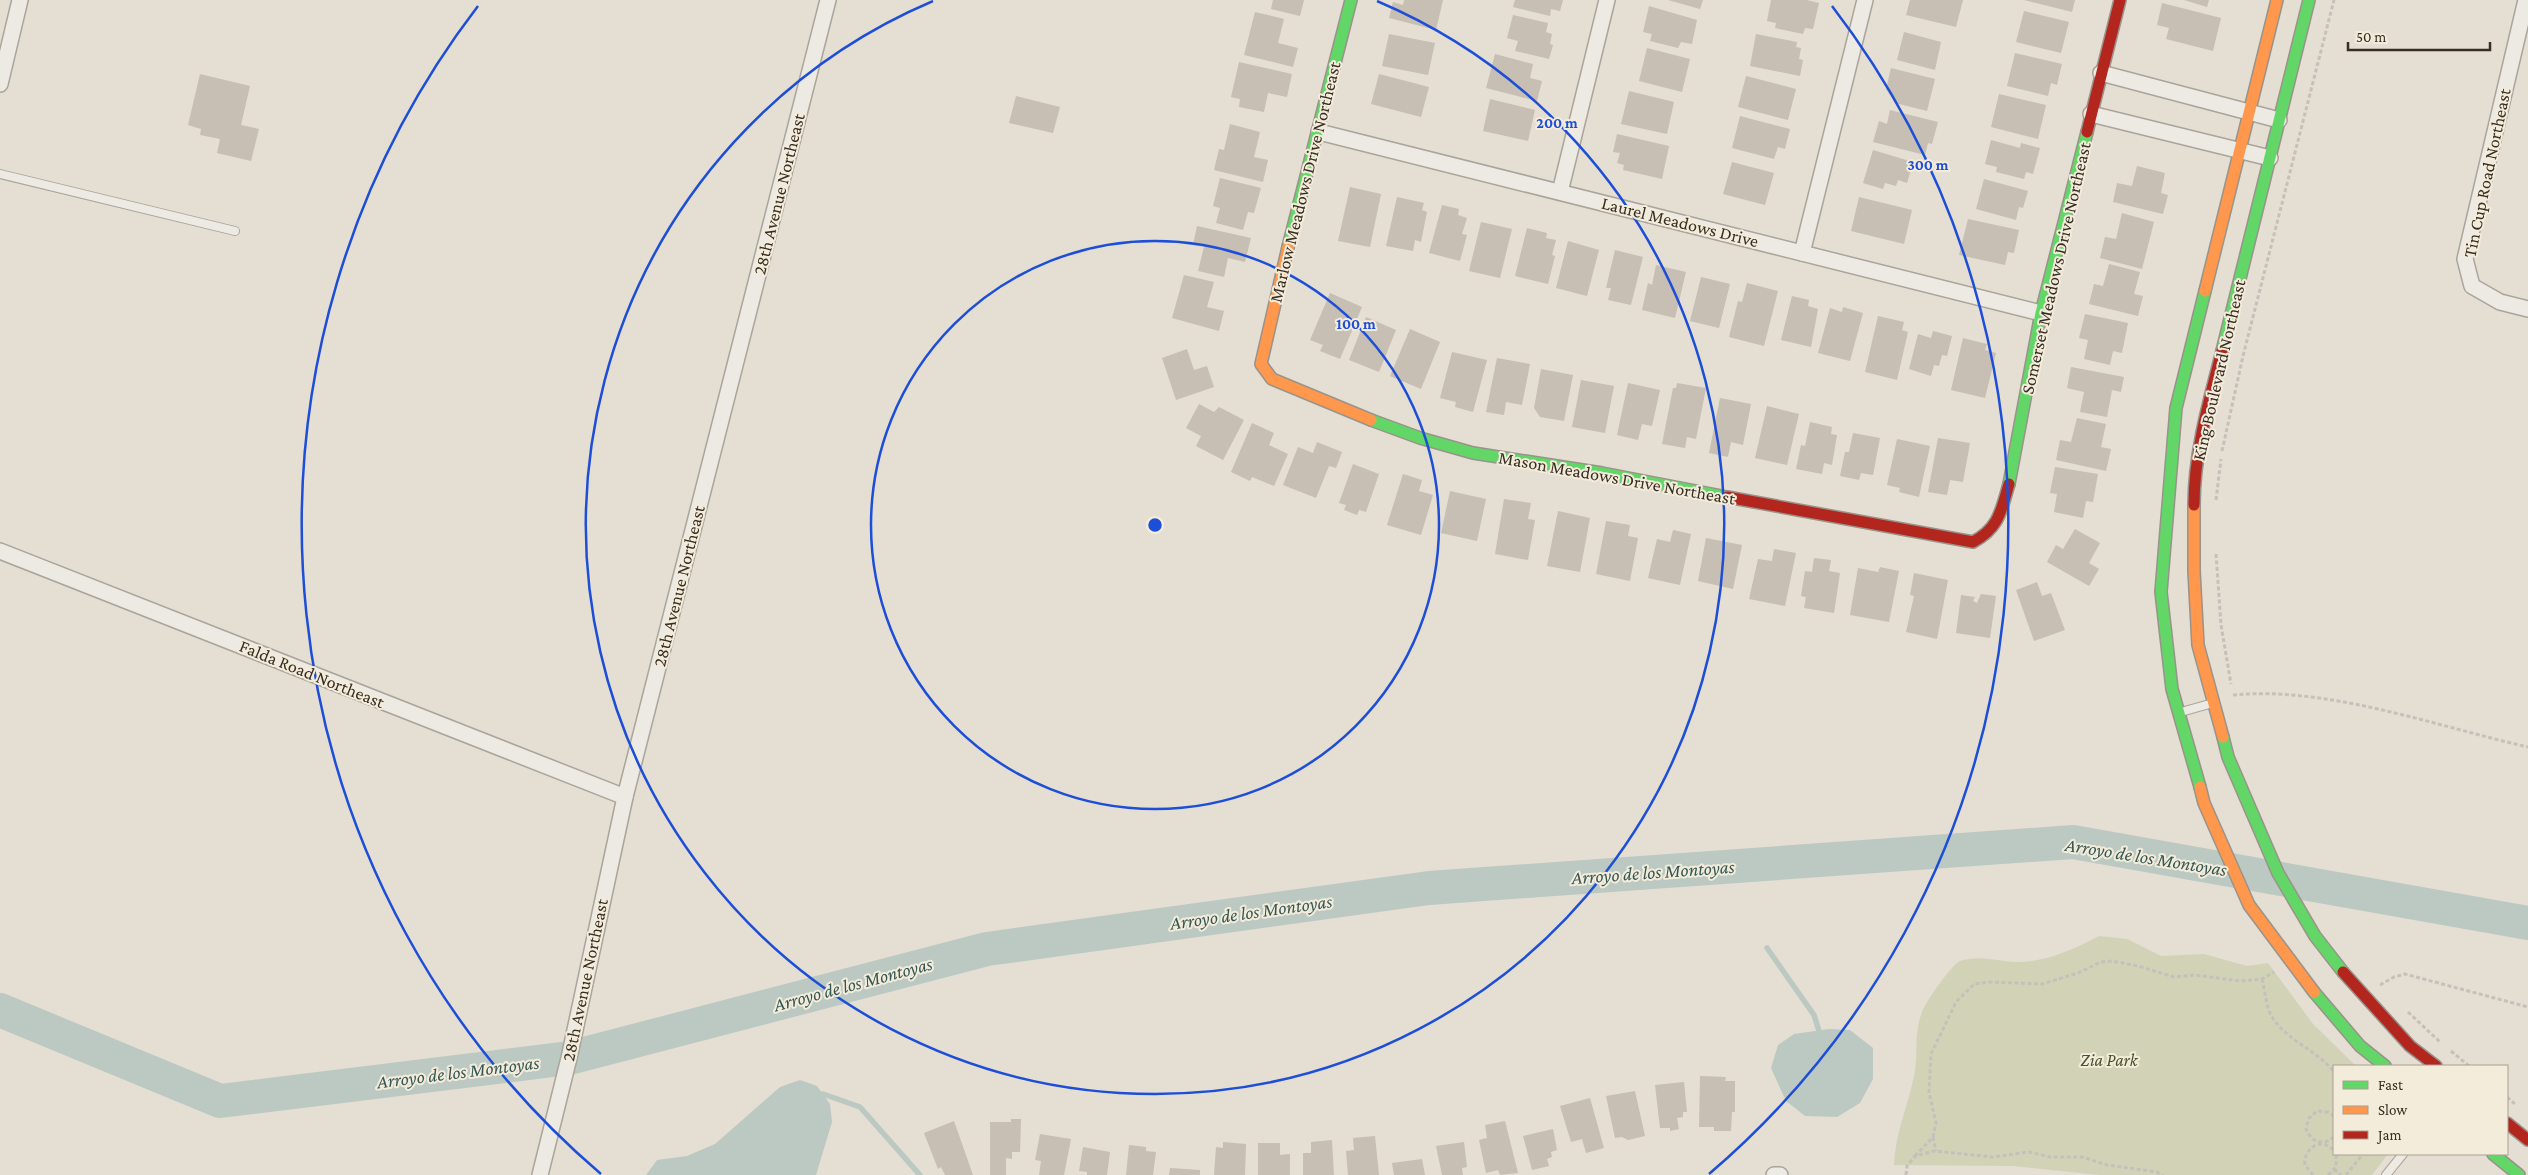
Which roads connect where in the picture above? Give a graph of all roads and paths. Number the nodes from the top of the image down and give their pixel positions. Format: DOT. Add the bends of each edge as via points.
graph roads {
  1 [pos="20,0"];
  2 [pos="828,0"];
  3 [pos="1351,0"];
  4 [pos="1607,0"];
  5 [pos="1865,0"];
  6 [pos="2120,0"];
  7 [pos="2277,0"];
  8 [pos="2309,0"];
  9 [pos="2334,0"];
  10 [pos="2526,0"];
  11 [pos="2101,74"];
  12 [pos="0,84"];
  13 [pos="2250,112"];
  14 [pos="2091,114"];
  15 [pos="2279,120"];
  16 [pos="1318,132"];
  17 [pos="2240,150"];
  18 [pos="2270,158"];
  19 [pos="0,174"];
  20 [pos="1560,192"];
  21 [pos="235,232"];
  22 [pos="1802,253"];
  23 [pos="2528,309"];
  24 [pos="2041,313"];
  25 [pos="1261,364"];
  26 [pos="2216,509"];
  27 [pos="1988,534"];
  28 [pos="2216,548"];
  29 [pos="0,551"];
  30 [pos="2233,696"];
  31 [pos="2214,703"];
  32 [pos="2234,703"];
  33 [pos="2179,713"];
  34 [pos="2528,747"];
  35 [pos="625,797"];
  36 [pos="2276,970"];
  37 [pos="2262,979"];
  38 [pos="2375,979"];
  39 [pos="2380,985"];
  40 [pos="2385,990"];
  41 [pos="2402,1006"];
  42 [pos="2528,1007"];
  43 [pos="2384,1065"];
  44 [pos="2435,1065"];
  45 [pos="2468,1065"];
  46 [pos="2333,1071"];
  47 [pos="2333,1115"];
  48 [pos="2508,1124"];
  49 [pos="1932,1136"];
  50 [pos="2333,1138"];
  51 [pos="2528,1140"];
  52 [pos="2324,1143"];
  53 [pos="1936,1151"];
  54 [pos="2333,1151"];
  55 [pos="2336,1155"];
  56 [pos="2362,1155"];
  57 [pos="2402,1155"];
  58 [pos="2494,1155"];
  59 [pos="1915,1156"];
  60 [pos="2334,1170"];
  61 [pos="540,1175"];
  62 [pos="1774,1175"];
  63 [pos="1779,1175"];
  64 [pos="1906,1175"];
  65 [pos="2163,1175"];
  66 [pos="2313,1175"];
  67 [pos="2328,1175"];
  68 [pos="2341,1175"];
  69 [pos="2346,1175"];
  70 [pos="2386,1175"];
  71 [pos="2519,1175"];
  1 -- 12 [label="street"];
  2 -- 35 [label="street, 28th Avenue Northeast"];
  3 -- 16 [label="street, Marlow Meadows Drive Northeast"];
  4 -- 20 [label="street"];
  5 -- 22 [label="street"];
  6 -- 11 [label="street, Somerset Meadows Drive Northeast"];
  7 -- 13 [label="street, King Boulevard Northeast"];
  8 -- 15 [label="street, King Boulevard Northeast"];
  9 -- 26 [label="path" via="2243,356 2221,456"];
  10 -- 23 [label="street, Tin Cup Road Northeast" via="2465,258 2472,286 2500,302"];
  11 -- 13 [label="street"];
  11 -- 14 [label="street, Somerset Meadows Drive Northeast"];
  13 -- 15 [label="street"];
  13 -- 17 [label="street, King Boulevard Northeast"];
  14 -- 17 [label="street"];
  14 -- 24 [label="street, Somerset Meadows Drive Northeast"];
  15 -- 18 [label="street, King Boulevard Northeast"];
  16 -- 20 [label="street, Laurel Meadows Drive"];
  16 -- 25 [label="street, Marlow Meadows Drive Northeast"];
  17 -- 18 [label="street"];
  17 -- 33 [label="street, King Boulevard Northeast" via="2176,408 2161,592 2172,689"];
  18 -- 31 [label="street, King Boulevard Northeast" via="2206,413 2194,486 2198,645"];
  19 -- 21 [label="lane"];
  20 -- 22 [label="street, Laurel Meadows Drive"];
  22 -- 24 [label="street, Laurel Meadows Drive"];
  24 -- 27 [label="street, Somerset Meadows Drive Northeast" via="2012,475 2000,516"];
  25 -- 27 [label="street, Mason Meadows Drive Northeast" via="1272,379 1333,406 1420,438 1473,453 1602,473 1957,541 1972,542"];
  28 -- 30 [label="path" via="2221,625"];
  29 -- 35 [label="street, Falda Road Northeast"];
  30 -- 32 [label="path"];
  30 -- 34 [label="path" via="2259,693 2325,698"];
  31 -- 33 [label="lane"];
  31 -- 44 [label="street, King Boulevard Northeast" via="2228,757 2259,830 2278,873 2315,936 2352,984 2410,1046"];
  33 -- 43 [label="street, King Boulevard Northeast" via="2204,802 2249,905 2305,981 2360,1046"];
  35 -- 61 [label="street, 28th Avenue Northeast" via="569,1058"];
  36 -- 37 [label="path"];
  37 -- 46 [label="path" via="2271,1016"];
  37 -- 49 [label="path" via="2230,981 2195,975 2174,978 2112,961 2101,962 2051,983 1974,984 1956,1002 1931,1054 1929,1092 1936,1123"];
  38 -- 39 [label="path"];
  39 -- 40 [label="path"];
  39 -- 42 [label="path" via="2405,974"];
  41 -- 45 [label="path"];
  47 -- 52 [label="path" via="2317,1111 2306,1122 2309,1136"];
  48 -- 51 [label="street"];
  49 -- 53 [label="path"];
  49 -- 59 [label="path"];
  50 -- 52 [label="path"];
  52 -- 54 [label="path"];
  52 -- 66 [label="path" via="2314,1145 2306,1154 2305,1165"];
  53 -- 59 [label="path"];
  53 -- 65 [label="path" via="1993,1157 2029,1152 2082,1157"];
  55 -- 60 [label="path"];
  56 -- 69 [label="path"];
  57 -- 70 [label="lane"];
  58 -- 71 [label="street"];
  59 -- 64 [label="path" via="1907,1166"];
  60 -- 67 [label="path"];
  60 -- 68 [label="path"];
  62 -- 63 [label="street"];
}
